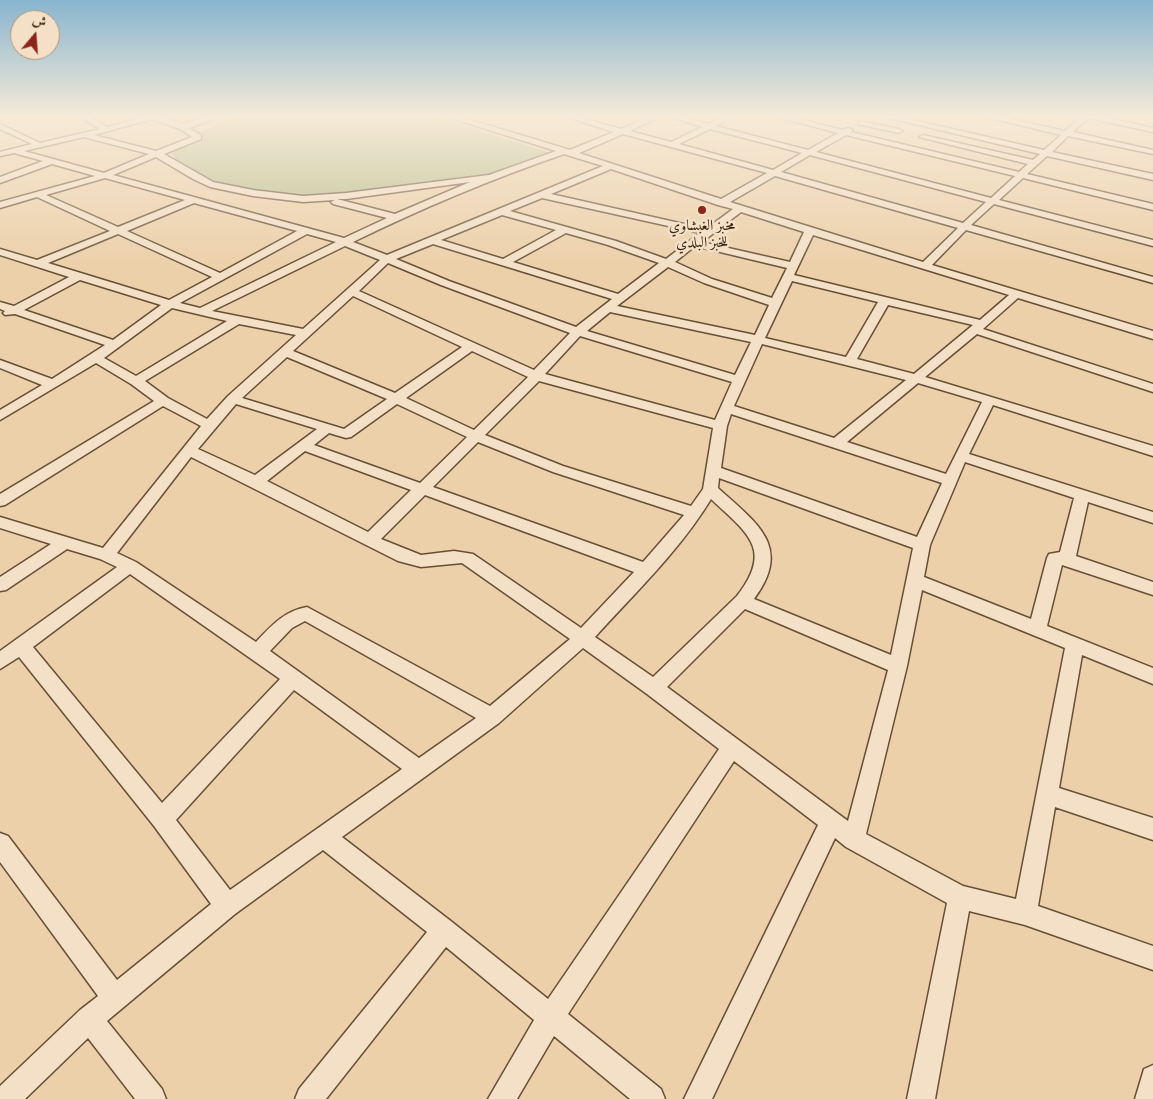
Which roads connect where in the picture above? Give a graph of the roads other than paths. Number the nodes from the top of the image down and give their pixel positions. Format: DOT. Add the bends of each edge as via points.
graph roads {
  1 [pos="35,167"];
  2 [pos="73,167"];
  3 [pos="123,167"];
  4 [pos="177,167"];
  5 [pos="520,167"];
  6 [pos="608,167"];
  7 [pos="615,167"];
  8 [pos="754,167"];
  9 [pos="786,167"];
  10 [pos="867,167"];
  11 [pos="986,167"];
  12 [pos="1031,167"];
  13 [pos="1110,167"];
  14 [pos="775,173"];
  15 [pos="102,176"];
  16 [pos="1022,176"];
  17 [pos="490,177"];
  18 [pos="1153,177"];
  19 [pos="0,180"];
  20 [pos="192,184"];
  21 [pos="219,186"];
  22 [pos="37,194"];
  23 [pos="169,194"];
  24 [pos="541,195"];
  25 [pos="322,198"];
  26 [pos="303,199"];
  27 [pos="994,200"];
  28 [pos="192,201"];
  29 [pos="721,203"];
  30 [pos="0,205"];
  31 [pos="1153,207"];
  32 [pos="739,209"];
  33 [pos="502,212"];
  34 [pos="396,217"];
  35 [pos="264,220"];
  36 [pos="965,226"];
  37 [pos="566,229"];
  38 [pos="304,231"];
  39 [pos="810,231"];
  40 [pos="117,232"];
  41 [pos="708,232"];
  42 [pos="430,240"];
  43 [pos="343,242"];
  44 [pos="694,242"];
  45 [pos="1153,242"];
  46 [pos="0,252"];
  47 [pos="387,259"];
  48 [pos="505,262"];
  49 [pos="668,263"];
  50 [pos="37,264"];
  51 [pos="925,266"];
  52 [pos="790,272"];
  53 [pos="220,276"];
  54 [pos="78,277"];
  55 [pos="1153,280"];
  56 [pos="350,291"];
  57 [pos="1016,294"];
  58 [pos="620,298"];
  59 [pos="885,300"];
  60 [pos="775,303"];
  61 [pos="170,304"];
  62 [pos="0,305"];
  63 [pos="608,308"];
  64 [pos="14,310"];
  65 [pos="200,312"];
  66 [pos="0,317"];
  67 [pos="237,320"];
  68 [pos="979,327"];
  69 [pos="578,332"];
  70 [pos="304,333"];
  71 [pos="1153,335"];
  72 [pos="758,338"];
  73 [pos="116,345"];
  74 [pos="471,346"];
  75 [pos="284,351"];
  76 [pos="96,358"];
  77 [pos="850,361"];
  78 [pos="0,364"];
  79 [pos="536,376"];
  80 [pos="916,378"];
  81 [pos="739,380"];
  82 [pos="136,381"];
  83 [pos="52,384"];
  84 [pos="1153,388"];
  85 [pos="395,398"];
  86 [pos="232,399"];
  87 [pos="163,401"];
  88 [pos="988,401"];
  89 [pos="0,416"];
  90 [pos="723,417"];
  91 [pos="209,425"];
  92 [pos="326,429"];
  93 [pos="476,436"];
  94 [pos="836,444"];
  95 [pos="304,446"];
  96 [pos="190,451"];
  97 [pos="1153,451"];
  98 [pos="960,456"];
  99 [pos="711,479"];
  100 [pos="950,481"];
  101 [pos="257,482"];
  102 [pos="421,490"];
  103 [pos="1082,495"];
  104 [pos="0,501"];
  105 [pos="695,513"];
  106 [pos="1153,518"];
  107 [pos="0,522"];
  108 [pos="370,540"];
  109 [pos="65,542"];
  110 [pos="922,545"];
  111 [pos="106,556"];
  112 [pos="1067,559"];
  113 [pos="130,566"];
  114 [pos="646,570"];
  115 [pos="915,580"];
  116 [pos="0,585"];
  117 [pos="1153,589"];
  118 [pos="743,601"];
  119 [pos="1037,630"];
  120 [pos="583,638"];
  121 [pos="1075,645"];
  122 [pos="21,646"];
  123 [pos="257,652"];
  124 [pos="0,661"];
  125 [pos="898,666"];
  126 [pos="1153,676"];
  127 [pos="292,678"];
  128 [pos="654,688"];
  129 [pos="492,717"];
  130 [pos="732,747"];
  131 [pos="418,769"];
  132 [pos="1048,795"];
  133 [pos="162,819"];
  134 [pos="831,822"];
  135 [pos="1153,829"];
  136 [pos="324,837"];
  137 [pos="854,839"];
  138 [pos="0,844"];
  139 [pos="960,897"];
  140 [pos="227,906"];
  141 [pos="1025,913"];
  142 [pos="444,930"];
  143 [pos="1153,958"];
  144 [pos="114,997"];
  145 [pos="551,1017"];
  146 [pos="89,1019"];
  147 [pos="1153,1078"];
  148 [pos="6,1099"];
  149 [pos="152,1099"];
  150 [pos="309,1099"];
  151 [pos="502,1099"];
  152 [pos="651,1099"];
  153 [pos="698,1099"];
  154 [pos="922,1099"];
  155 [pos="1149,1099"];
  1 -- 19 [label="street"];
  2 -- 15 [label="street"];
  3 -- 15 [label="street"];
  4 -- 20 [label="street"];
  5 -- 17 [label="street"];
  6 -- 24 [label="street"];
  7 -- 29 [label="street"];
  8 -- 14 [label="street"];
  9 -- 14 [label="street"];
  10 -- 27 [label="street"];
  11 -- 16 [label="street"];
  12 -- 16 [label="street"];
  13 -- 18 [label="street"];
  14 -- 29 [label="street"];
  14 -- 36 [label="street"];
  15 -- 22 [label="street"];
  15 -- 23 [label="street"];
  16 -- 27 [label="street"];
  16 -- 31 [label="street"];
  17 -- 25 [label="street"];
  17 -- 34 [label="street"];
  20 -- 21 [label="street"];
  20 -- 23 [label="street"];
  21 -- 26 [label="street"];
  21 -- 28 [label="street"];
  22 -- 30 [label="street"];
  22 -- 40 [label="street"];
  23 -- 28 [label="street"];
  24 -- 33 [label="street"];
  24 -- 41 [label="street"];
  25 -- 26 [label="street"];
  25 -- 34 [label="street"];
  26 -- 35 [label="street"];
  27 -- 36 [label="street"];
  27 -- 45 [label="street"];
  28 -- 35 [label="street"];
  28 -- 40 [label="street"];
  29 -- 32 [label="street"];
  32 -- 39 [label="street"];
  32 -- 41 [label="street"];
  33 -- 37 [label="street"];
  33 -- 42 [label="street"];
  34 -- 43 [label="street"];
  35 -- 38 [label="street"];
  36 -- 51 [label="street"];
  36 -- 55 [label="street"];
  37 -- 48 [label="street"];
  37 -- 49 [label="street"];
  38 -- 43 [label="street"];
  38 -- 53 [label="street"];
  39 -- 51 [label="street"];
  39 -- 52 [label="street"];
  40 -- 50 [label="street"];
  40 -- 53 [label="street"];
  41 -- 44 [label="street"];
  42 -- 47 [label="street"];
  42 -- 48 [label="street"];
  43 -- 47 [label="street"];
  43 -- 65 [label="street"];
  44 -- 49 [label="street"];
  44 -- 52 [label="street"];
  46 -- 50 [label="street"];
  47 -- 56 [label="street"];
  47 -- 69 [label="street"];
  48 -- 58 [label="street"];
  49 -- 58 [label="street"];
  49 -- 60 [label="street" via="708,281"];
  50 -- 54 [label="street"];
  51 -- 57 [label="street"];
  52 -- 59 [label="street"];
  52 -- 60 [label="street"];
  53 -- 61 [label="street"];
  54 -- 61 [label="street"];
  54 -- 64 [label="street"];
  56 -- 70 [label="street"];
  56 -- 74 [label="street"];
  57 -- 68 [label="street"];
  57 -- 71 [label="street"];
  58 -- 63 [label="street"];
  59 -- 68 [label="street"];
  59 -- 77 [label="street"];
  60 -- 72 [label="street"];
  61 -- 65 [label="street"];
  61 -- 73 [label="street"];
  62 -- 64 [label="street"];
  63 -- 69 [label="street"];
  63 -- 72 [label="street"];
  64 -- 66 [label="street"];
  64 -- 73 [label="street"];
  65 -- 67 [label="street"];
  67 -- 70 [label="street"];
  67 -- 82 [label="street"];
  68 -- 80 [label="street"];
  68 -- 84 [label="street"];
  69 -- 79 [label="street"];
  69 -- 81 [label="street"];
  70 -- 75 [label="street"];
  72 -- 77 [label="street"];
  72 -- 81 [label="street"];
  73 -- 76 [label="street"];
  74 -- 79 [label="street"];
  74 -- 85 [label="street"];
  75 -- 85 [label="street"];
  75 -- 86 [label="street"];
  76 -- 82 [label="street"];
  76 -- 83 [label="street"];
  77 -- 80 [label="street"];
  78 -- 83 [label="street"];
  79 -- 90 [label="street"];
  79 -- 93 [label="street"];
  80 -- 88 [label="street"];
  80 -- 94 [label="street"];
  81 -- 90 [label="street"];
  82 -- 87 [label="street"];
  83 -- 89 [label="street"];
  85 -- 92 [label="street" via="350,433"];
  85 -- 93 [label="street"];
  86 -- 91 [label="street"];
  86 -- 92 [label="street"];
  87 -- 91 [label="street"];
  87 -- 104 [label="street"];
  88 -- 97 [label="street"];
  88 -- 98 [label="street"];
  90 -- 94 [label="street"];
  90 -- 99 [label="street"];
  91 -- 96 [label="street"];
  92 -- 95 [label="street"];
  93 -- 102 [label="street"];
  93 -- 105 [label="street" via="558,469"];
  94 -- 100 [label="street"];
  95 -- 101 [label="street"];
  95 -- 102 [label="street"];
  96 -- 101 [label="street"];
  96 -- 111 [label="street"];
  98 -- 100 [label="street"];
  98 -- 103 [label="street"];
  99 -- 105 [label="street"];
  99 -- 110 [label="street"];
  99 -- 118 [label="street" via="759,539 764,554 756,584"];
  100 -- 110 [label="street"];
  101 -- 108 [label="street"];
  102 -- 108 [label="street"];
  102 -- 114 [label="street"];
  103 -- 106 [label="street"];
  103 -- 112 [label="street"];
  105 -- 114 [label="street"];
  107 -- 109 [label="street"];
  108 -- 120 [label="street" via="414,560 453,555 467,558"];
  109 -- 111 [label="street"];
  109 -- 116 [label="street"];
  110 -- 115 [label="street"];
  111 -- 113 [label="street"];
  112 -- 117 [label="street"];
  112 -- 119 [label="street" via="1054,559"];
  113 -- 122 [label="street"];
  113 -- 123 [label="street"];
  114 -- 120 [label="street"];
  115 -- 119 [label="street"];
  115 -- 125 [label="street"];
  118 -- 125 [label="street"];
  118 -- 128 [label="street"];
  119 -- 121 [label="street"];
  120 -- 128 [label="street"];
  120 -- 129 [label="street"];
  121 -- 126 [label="street"];
  121 -- 132 [label="street"];
  122 -- 124 [label="street"];
  122 -- 133 [label="street"];
  123 -- 127 [label="street"];
  123 -- 129 [label="street" via="292,619 299,614 307,614"];
  125 -- 137 [label="street"];
  127 -- 131 [label="street"];
  127 -- 133 [label="street"];
  128 -- 130 [label="street"];
  129 -- 131 [label="street"];
  130 -- 134 [label="street"];
  130 -- 145 [label="street"];
  131 -- 136 [label="street"];
  132 -- 135 [label="street"];
  132 -- 141 [label="street"];
  133 -- 140 [label="street"];
  134 -- 137 [label="street"];
  134 -- 153 [label="street"];
  136 -- 140 [label="street"];
  136 -- 142 [label="street"];
  137 -- 139 [label="street"];
  138 -- 144 [label="street"];
  139 -- 141 [label="street"];
  139 -- 154 [label="street"];
  140 -- 144 [label="street"];
  141 -- 143 [label="street"];
  142 -- 145 [label="street"];
  142 -- 150 [label="street"];
  144 -- 146 [label="street"];
  145 -- 151 [label="street"];
  145 -- 152 [label="street"];
  146 -- 148 [label="street"];
  146 -- 149 [label="street"];
  147 -- 155 [label="street"];
}
